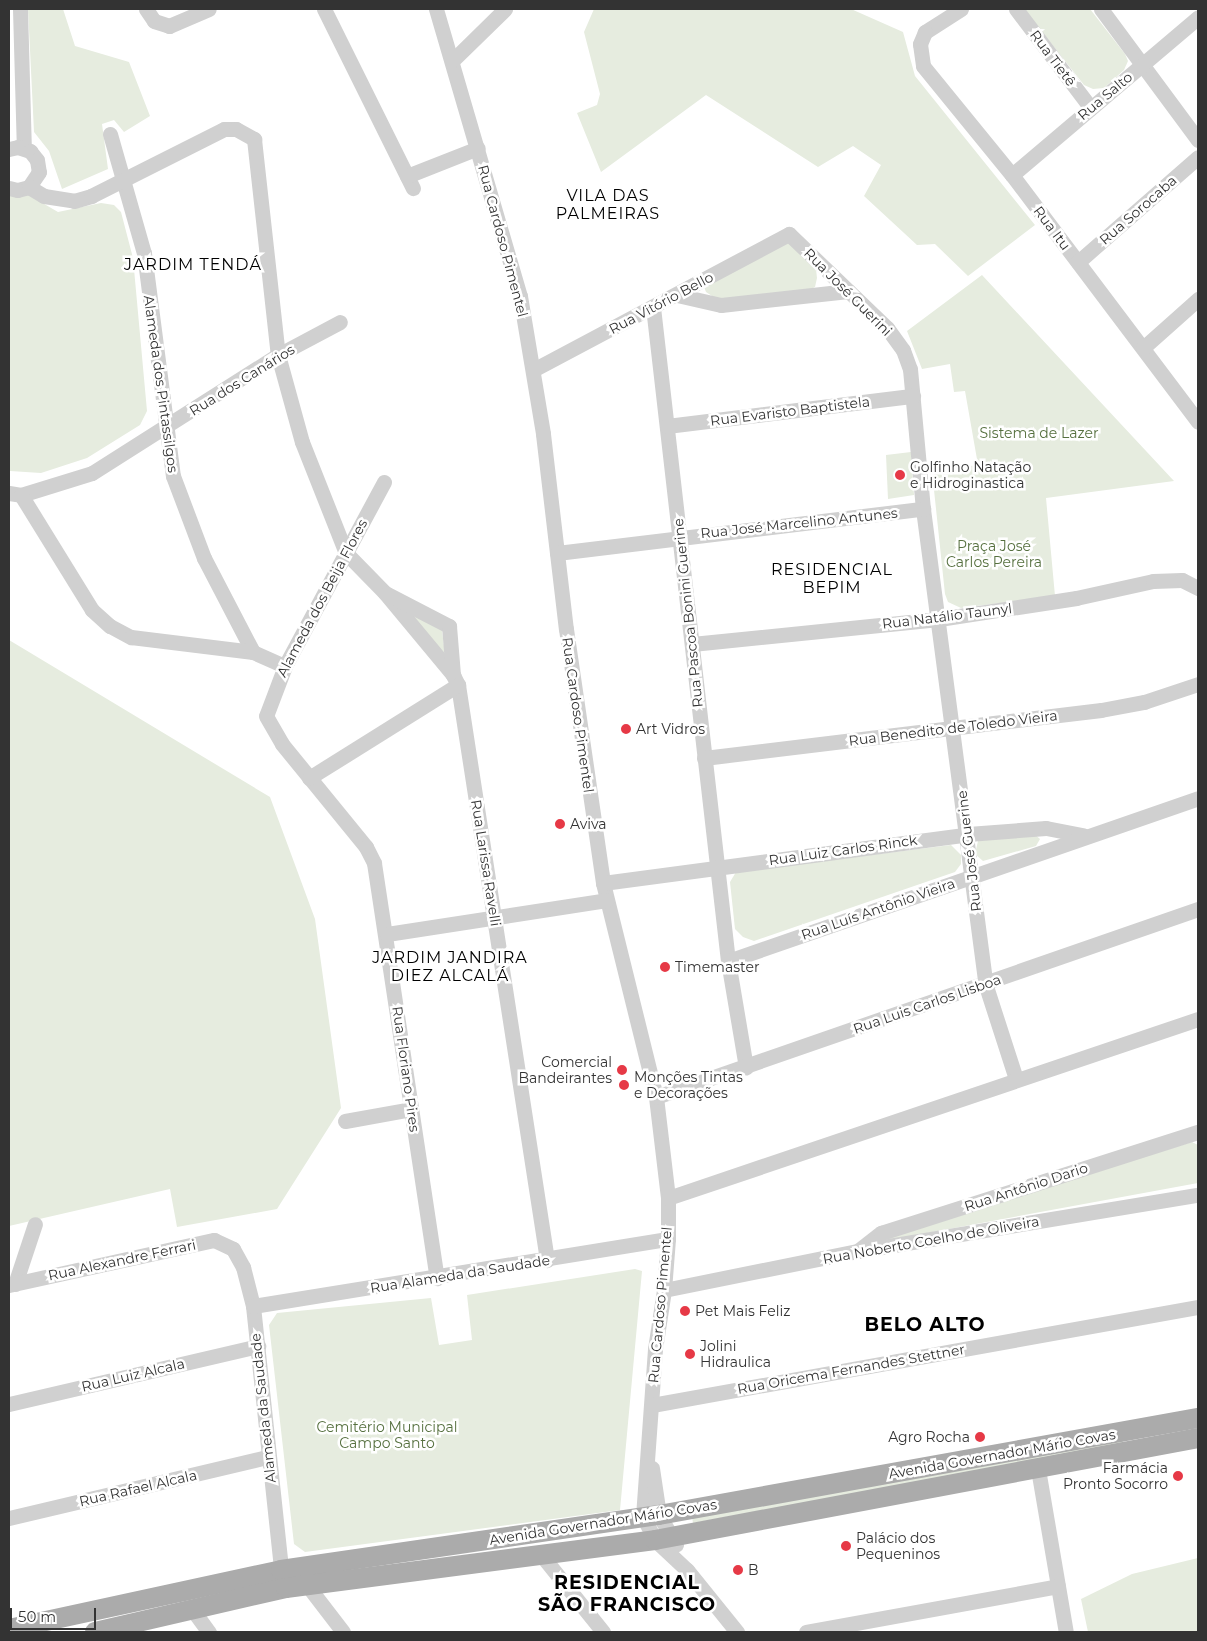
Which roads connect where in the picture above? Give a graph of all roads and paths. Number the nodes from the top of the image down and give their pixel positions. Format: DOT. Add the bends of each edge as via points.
graph roads {
  1 [pos="20,9"];
  2 [pos="146,9"];
  3 [pos="209,9"];
  4 [pos="324,9"];
  5 [pos="436,9"];
  6 [pos="505,9"];
  7 [pos="961,9"];
  8 [pos="1016,9"];
  9 [pos="1101,9"];
  10 [pos="1198,17"];
  11 [pos="453,60"];
  12 [pos="1142,64"];
  13 [pos="1091,108"];
  14 [pos="110,134"];
  15 [pos="1198,140"];
  16 [pos="478,148"];
  17 [pos="16,149"];
  18 [pos="1198,157"];
  19 [pos="1012,175"];
  20 [pos="124,178"];
  21 [pos="29,187"];
  22 [pos="9,188"];
  23 [pos="789,234"];
  24 [pos="1078,262"];
  25 [pos="848,291"];
  26 [pos="677,295"];
  27 [pos="1198,299"];
  28 [pos="653,307"];
  29 [pos="340,322"];
  30 [pos="1143,348"];
  31 [pos="278,355"];
  32 [pos="533,370"];
  33 [pos="913,396"];
  34 [pos="1198,422"];
  35 [pos="667,426"];
  36 [pos="165,428"];
  37 [pos="384,482"];
  38 [pos="15,494"];
  39 [pos="923,508"];
  40 [pos="680,536"];
  41 [pos="346,553"];
  42 [pos="557,553"];
  43 [pos="1198,588"];
  44 [pos="385,594"];
  45 [pos="939,619"];
  46 [pos="692,644"];
  47 [pos="253,652"];
  48 [pos="285,666"];
  49 [pos="456,680"];
  50 [pos="1198,684"];
  51 [pos="266,716"];
  52 [pos="954,728"];
  53 [pos="704,758"];
  54 [pos="309,778"];
  55 [pos="1198,798"];
  56 [pos="968,834"];
  57 [pos="1083,835"];
  58 [pos="717,867"];
  59 [pos="972,876"];
  60 [pos="603,883"];
  61 [pos="606,900"];
  62 [pos="1198,909"];
  63 [pos="494,918"];
  64 [pos="388,934"];
  65 [pos="728,961"];
  66 [pos="985,983"];
  67 [pos="1198,1019"];
  68 [pos="746,1067"];
  69 [pos="1016,1079"];
  70 [pos="656,1097"];
  71 [pos="411,1109"];
  72 [pos="345,1121"];
  73 [pos="1198,1132"];
  74 [pos="1198,1195"];
  75 [pos="668,1198"];
  76 [pos="35,1224"];
  77 [pos="668,1239"];
  78 [pos="233,1249"];
  79 [pos="858,1251"];
  80 [pos="547,1260"];
  81 [pos="437,1278"];
  82 [pos="12,1284"];
  83 [pos="664,1290"];
  84 [pos="253,1306"];
  85 [pos="1198,1307"];
  86 [pos="258,1346"];
  87 [pos="9,1404"];
  88 [pos="652,1405"];
  89 [pos="1198,1418"];
  90 [pos="1198,1425"];
  91 [pos="1198,1438"];
  92 [pos="1153,1447"];
  93 [pos="268,1457"];
  94 [pos="1038,1469"];
  95 [pos="651,1516"];
  96 [pos="9,1518"];
  97 [pos="663,1538"];
  98 [pos="543,1557"];
  99 [pos="281,1570"];
  100 [pos="307,1585"];
  101 [pos="1058,1586"];
  102 [pos="192,1609"];
  103 [pos="9,1629"];
  104 [pos="95,1632"];
  105 [pos="209,1632"];
  106 [pos="343,1632"];
  107 [pos="603,1632"];
  108 [pos="736,1632"];
  109 [pos="806,1632"];
  110 [pos="1066,1632"];
  1 -- 17 [label="street"];
  2 -- 3 [label="street" via="154,21 169,26"];
  4 -- 16 [label="street" via="410,182"];
  5 -- 11 [label="street, Rua Cardoso Pimentel"];
  6 -- 11 [label="street"];
  7 -- 19 [label="street, Rua Itu" via="925,32 920,44 923,66"];
  8 -- 13 [label="street, Rua Tietê"];
  9 -- 12 [label="street"];
  10 -- 12 [label="street, Rua Salto"];
  11 -- 16 [label="street, Rua Cardoso Pimentel"];
  12 -- 13 [label="street, Rua Salto"];
  12 -- 15 [label="street"];
  13 -- 19 [label="street, Rua Salto"];
  14 -- 20 [label="street, Alameda dos Pintassilgos"];
  16 -- 32 [label="street, Rua Cardoso Pimentel" via="520,296"];
  17 -- 21 [label="street" via="34,155 39,166 37,178"];
  18 -- 24 [label="street, Rua Sorocaba"];
  19 -- 24 [label="street, Rua Itu"];
  20 -- 21 [label="street" via="91,196 74,201 44,196"];
  20 -- 31 [label="street" via="224,129 246,133 254,139"];
  20 -- 36 [label="street, Alameda dos Pintassilgos" via="144,253"];
  21 -- 22 [label="street"];
  23 -- 25 [label="street, Rua José Guerini"];
  23 -- 26 [label="street, Rua Vitório Bello"];
  24 -- 30 [label="street, Rua Itu"];
  25 -- 26 [label="street" via="721,305"];
  25 -- 33 [label="street, Rua José Guerini" via="887,328 903,350 910,369"];
  26 -- 28 [label="street, Rua Vitório Bello"];
  27 -- 30 [label="street"];
  28 -- 32 [label="street, Rua Vitório Bello"];
  28 -- 35 [label="street, Rua Pascoa Bonini Guerine"];
  29 -- 31 [label="street, Rua dos Canários"];
  30 -- 34 [label="street, Rua Itu"];
  31 -- 36 [label="street, Rua dos Canários"];
  31 -- 41 [label="street" via="302,442"];
  32 -- 42 [label="street, Rua Cardoso Pimentel"];
  33 -- 35 [label="street, Rua Evaristo Baptistela"];
  33 -- 39 [label="street, Rua José Guerini"];
  35 -- 40 [label="street, Rua Pascoa Bonini Guerine"];
  36 -- 38 [label="street, Rua dos Canários" via="92,473"];
  36 -- 47 [label="street, Alameda dos Pintassilgos" via="173,476 204,558"];
  37 -- 41 [label="street, Alameda dos Beija Flores"];
  38 -- 47 [label="street" via="92,610 110,626 131,636"];
  39 -- 40 [label="street, Rua José Marcelino Antunes"];
  39 -- 45 [label="street, Rua José Guerini"];
  40 -- 42 [label="street, Rua José Marcelino Antunes"];
  40 -- 46 [label="street, Rua Pascoa Bonini Guerine"];
  41 -- 44 [label="street"];
  41 -- 48 [label="street, Alameda dos Beija Flores"];
  42 -- 60 [label="street, Rua Cardoso Pimentel"];
  43 -- 45 [label="street, Rua Natálio Taunyl" via="1182,580 1153,581 1076,598"];
  44 -- 49 [label="street"];
  44 -- 49 [label="street, Rua Larissa Ravelli" via="450,626"];
  45 -- 46 [label="street, Rua Natálio Taunyl"];
  45 -- 52 [label="street, Rua José Guerine"];
  46 -- 53 [label="street, Rua Pascoa Bonini Guerine"];
  47 -- 48 [label="street"];
  48 -- 51 [label="street, Alameda dos Beija Flores"];
  49 -- 54 [label="street"];
  49 -- 63 [label="street, Rua Larissa Ravelli"];
  50 -- 52 [label="street, Rua Benedito de Toledo Vieira" via="1144,702 1101,710"];
  51 -- 54 [label="street, Rua Floriano Pires" via="282,744"];
  52 -- 53 [label="street, Rua Benedito de Toledo Vieira"];
  52 -- 56 [label="street, Rua José Guerine"];
  53 -- 58 [label="street, Rua Pascoa Bonini Guerine"];
  54 -- 64 [label="street, Rua Floriano Pires" via="371,855"];
  55 -- 57 [label="street, Rua Luís Antônio Vieira"];
  56 -- 57 [label="street, Rua Luiz Carlos Rinck" via="1046,828"];
  56 -- 58 [label="street, Rua Luiz Carlos Rinck"];
  56 -- 59 [label="street, Rua José Guerine"];
  57 -- 59 [label="street, Rua Luís Antônio Vieira"];
  58 -- 60 [label="street, Rua Luiz Carlos Rinck"];
  58 -- 65 [label="street, Rua Pascoa Bonini Guerine"];
  59 -- 65 [label="street, Rua Luís Antônio Vieira"];
  59 -- 66 [label="street, Rua José Guerine"];
  60 -- 61 [label="street, Rua Cardoso Pimentel"];
  61 -- 63 [label="street"];
  61 -- 70 [label="street, Rua Cardoso Pimentel"];
  62 -- 66 [label="street, Rua Luis Carlos Lisboa"];
  63 -- 64 [label="street"];
  63 -- 80 [label="street, Rua Larissa Ravelli"];
  64 -- 71 [label="street, Rua Floriano Pires"];
  65 -- 68 [label="street, Rua Pascoa Bonini Guerine"];
  66 -- 68 [label="street, Rua Luis Carlos Lisboa"];
  66 -- 69 [label="street, Rua José Guerine"];
  67 -- 69 [label="street"];
  68 -- 70 [label="street, Rua Luis Carlos Lisboa"];
  69 -- 75 [label="street"];
  70 -- 75 [label="street, Rua Cardoso Pimentel"];
  71 -- 72 [label="street"];
  71 -- 81 [label="street, Rua Floriano Pires"];
  73 -- 79 [label="street, Rua Antônio Dario" via="881,1233"];
  74 -- 79 [label="street, Rua Noberto Coelho de Oliveira"];
  75 -- 77 [label="street, Rua Cardoso Pimentel"];
  76 -- 82 [label="street"];
  77 -- 80 [label="street, Rua Alameda da Saudade"];
  77 -- 83 [label="street, Rua Cardoso Pimentel"];
  78 -- 82 [label="street, Rua Alexandre Ferrari" via="214,1240"];
  78 -- 84 [label="street, Alameda da Saudade" via="243,1267"];
  79 -- 83 [label="street, Rua Noberto Coelho de Oliveira"];
  80 -- 81 [label="street, Rua Alameda da Saudade"];
  81 -- 84 [label="street, Rua Alameda da Saudade"];
  83 -- 88 [label="street, Rua Cardoso Pimentel" via="655,1349"];
  84 -- 86 [label="street, Alameda da Saudade"];
  85 -- 88 [label="street, Rua Oricema Fernandes Stettner"];
  86 -- 87 [label="street, Rua Luiz Alcala"];
  86 -- 93 [label="street, Alameda da Saudade"];
  88 -- 95 [label="street, Rua Cardoso Pimentel" via="648,1457 653,1470"];
  89 -- 95 [label="main road, Avenida Governador Mário Covas"];
  90 -- 92 [label="main road" via="1157,1435"];
  91 -- 92 [label="main road, Avenida Governador Mário Covas"];
  92 -- 94 [label="main road, Avenida Governador Mário Covas"];
  93 -- 96 [label="street, Rua Rafael Alcala"];
  93 -- 99 [label="street, Alameda da Saudade"];
  94 -- 97 [label="main road, Avenida Governador Mário Covas"];
  94 -- 101 [label="street"];
  95 -- 97 [label="street, Rua Cardoso Pimentel"];
  95 -- 99 [label="main road, Avenida Governador Mário Covas"];
  97 -- 98 [label="main road, Avenida Governador Mário Covas"];
  97 -- 108 [label="street, Rua Cardoso Pimentel"];
  98 -- 100 [label="main road, Avenida Governador Mário Covas"];
  98 -- 107 [label="street"];
  99 -- 103 [label="main road, Avenida Governador Mário Covas"];
  100 -- 102 [label="main road, Avenida Governador Mário Covas"];
  100 -- 106 [label="street"];
  101 -- 109 [label="street"];
  101 -- 110 [label="street"];
  102 -- 104 [label="main road, Avenida Governador Mário Covas"];
  102 -- 105 [label="street"];
}
